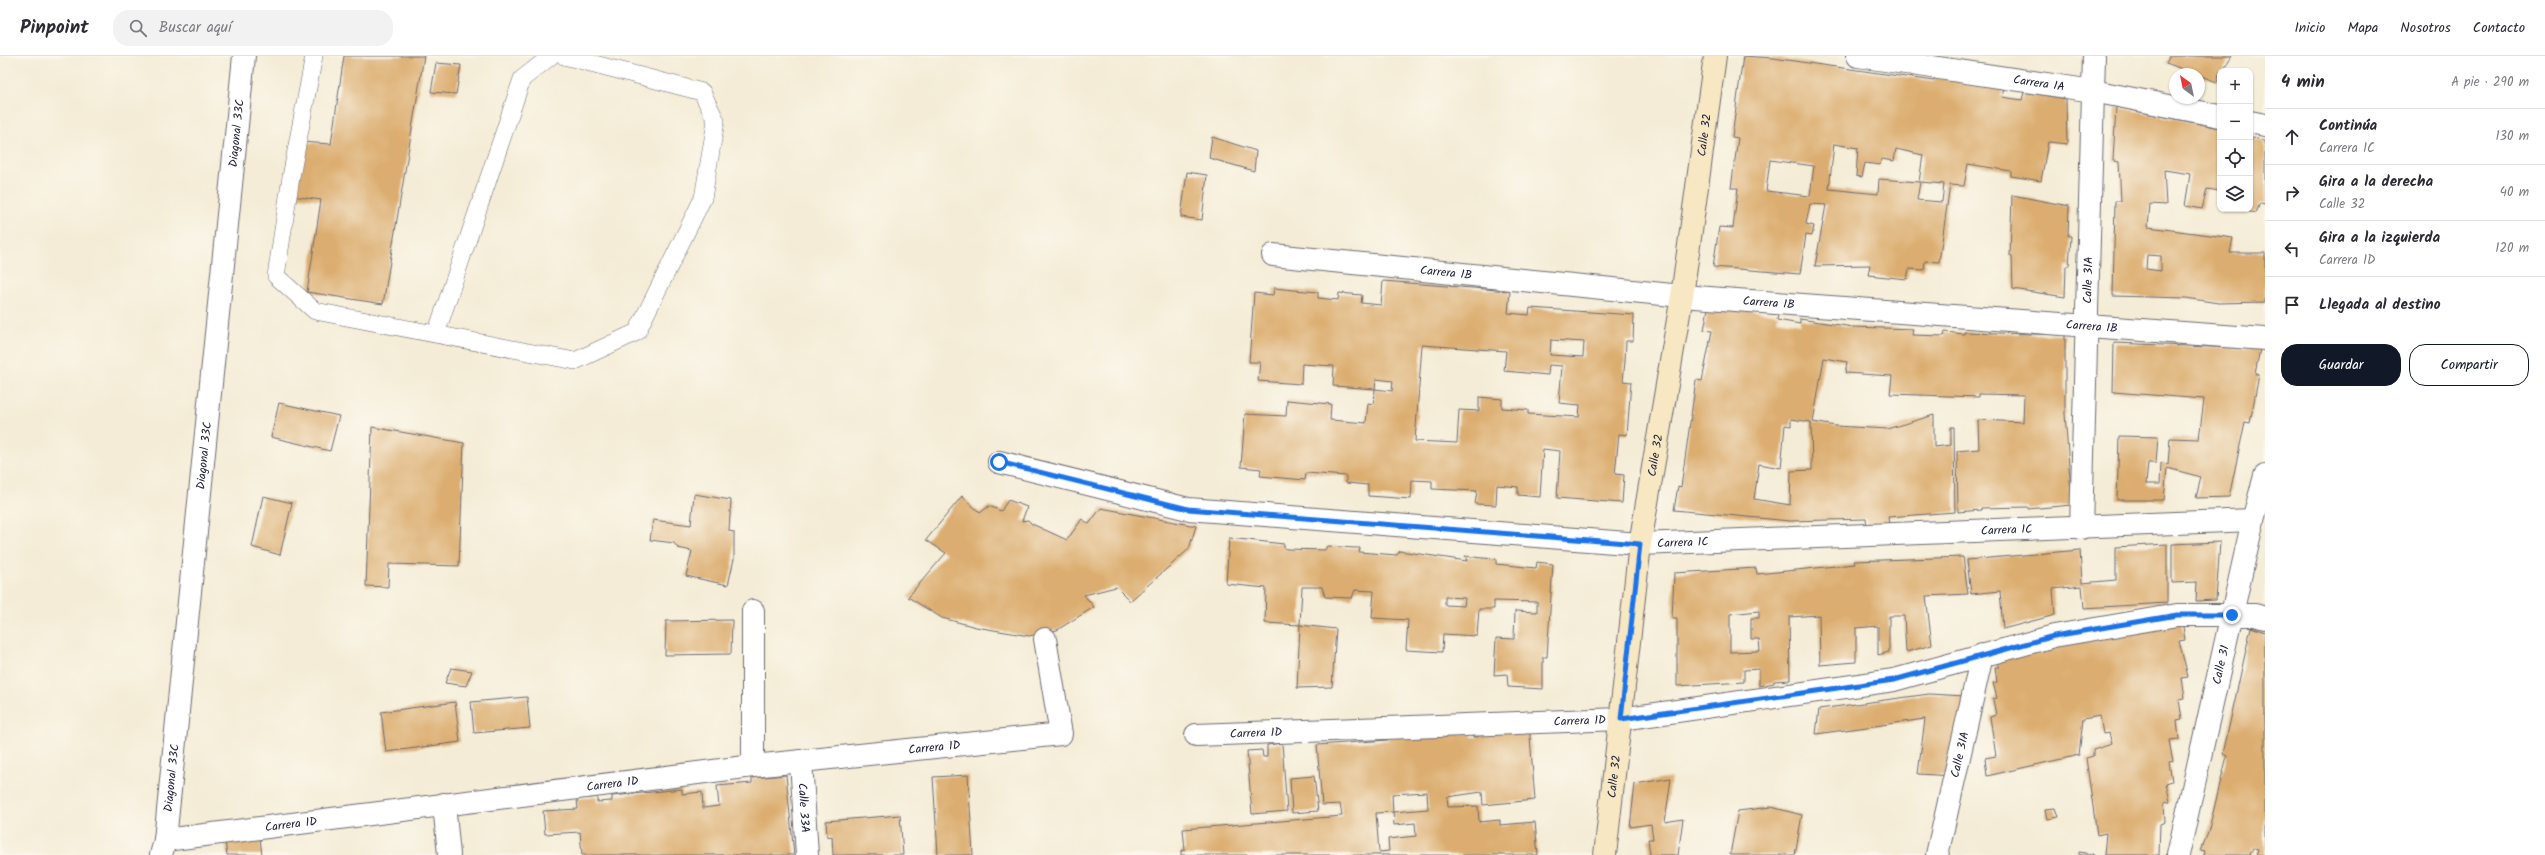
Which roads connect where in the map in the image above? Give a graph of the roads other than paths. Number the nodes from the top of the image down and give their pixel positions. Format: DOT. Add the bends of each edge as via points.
graph roads {
  1 [pos="244,56"];
  2 [pos="314,56"];
  3 [pos="551,56"];
  4 [pos="564,56"];
  5 [pos="1715,56"];
  6 [pos="1858,56"];
  7 [pos="2094,56"];
  8 [pos="2093,91"];
  9 [pos="2217,115"];
  10 [pos="2253,123"];
  11 [pos="2265,125"];
  12 [pos="1273,255"];
  13 [pos="1682,296"];
  14 [pos="2086,326"];
  15 [pos="436,334"];
  16 [pos="2265,338"];
  17 [pos="999,462"];
  18 [pos="2265,476"];
  19 [pos="2253,520"];
  20 [pos="2081,528"];
  21 [pos="1640,544"];
  22 [pos="753,611"];
  23 [pos="2232,615"];
  24 [pos="2265,618"];
  25 [pos="1045,639"];
  26 [pos="1982,655"];
  27 [pos="1621,719"];
  28 [pos="1196,735"];
  29 [pos="801,761"];
  30 [pos="753,766"];
  31 [pos="444,804"];
  32 [pos="163,847"];
  33 [pos="449,855"];
  34 [pos="807,855"];
  35 [pos="1605,855"];
  36 [pos="1936,855"];
  37 [pos="2178,855"];
  1 -- 32 [label="street, Diagonal 33C"];
  2 -- 15 [label="lane" via="291,176 276,276 315,312"];
  3 -- 15 [label="lane" via="522,79"];
  4 -- 15 [label="lane" via="702,92 716,121 703,198 637,332 575,361"];
  5 -- 13 [label="street, Calle 32"];
  6 -- 8 [label="street, Carrera 1A"];
  7 -- 8 [label="street, Calle 31A"];
  8 -- 9 [label="street, Carrera 1A"];
  8 -- 14 [label="street, Calle 31A"];
  10 -- 11 [label="street"];
  12 -- 13 [label="street, Carrera 1B"];
  13 -- 14 [label="street, Carrera 1B"];
  13 -- 21 [label="street, Calle 32"];
  14 -- 16 [label="street, Carrera 1B"];
  14 -- 20 [label="street, Calle 31A"];
  17 -- 21 [label="street, Carrera 1C" via="1188,509"];
  18 -- 19 [label="street, Calle 31"];
  19 -- 20 [label="street, Carrera 1C"];
  19 -- 23 [label="street, Calle 31"];
  20 -- 21 [label="street, Carrera 1C"];
  21 -- 27 [label="street, Calle 32"];
  22 -- 30 [label="street"];
  23 -- 24 [label="street, Carrera 1D"];
  23 -- 26 [label="street, Carrera 1D" via="2169,617 2054,636"];
  23 -- 37 [label="street, Calle 31"];
  25 -- 29 [label="street, Carrera 1D" via="1061,734"];
  26 -- 27 [label="street, Carrera 1D" via="1894,680"];
  26 -- 36 [label="street, Calle 31A"];
  27 -- 28 [label="street, Carrera 1D"];
  27 -- 35 [label="street, Calle 32"];
  29 -- 30 [label="street, Carrera 1D"];
  29 -- 34 [label="street, Calle 33A"];
  30 -- 31 [label="street, Carrera 1D"];
  31 -- 32 [label="street, Carrera 1D"];
  31 -- 33 [label="street"];
}
